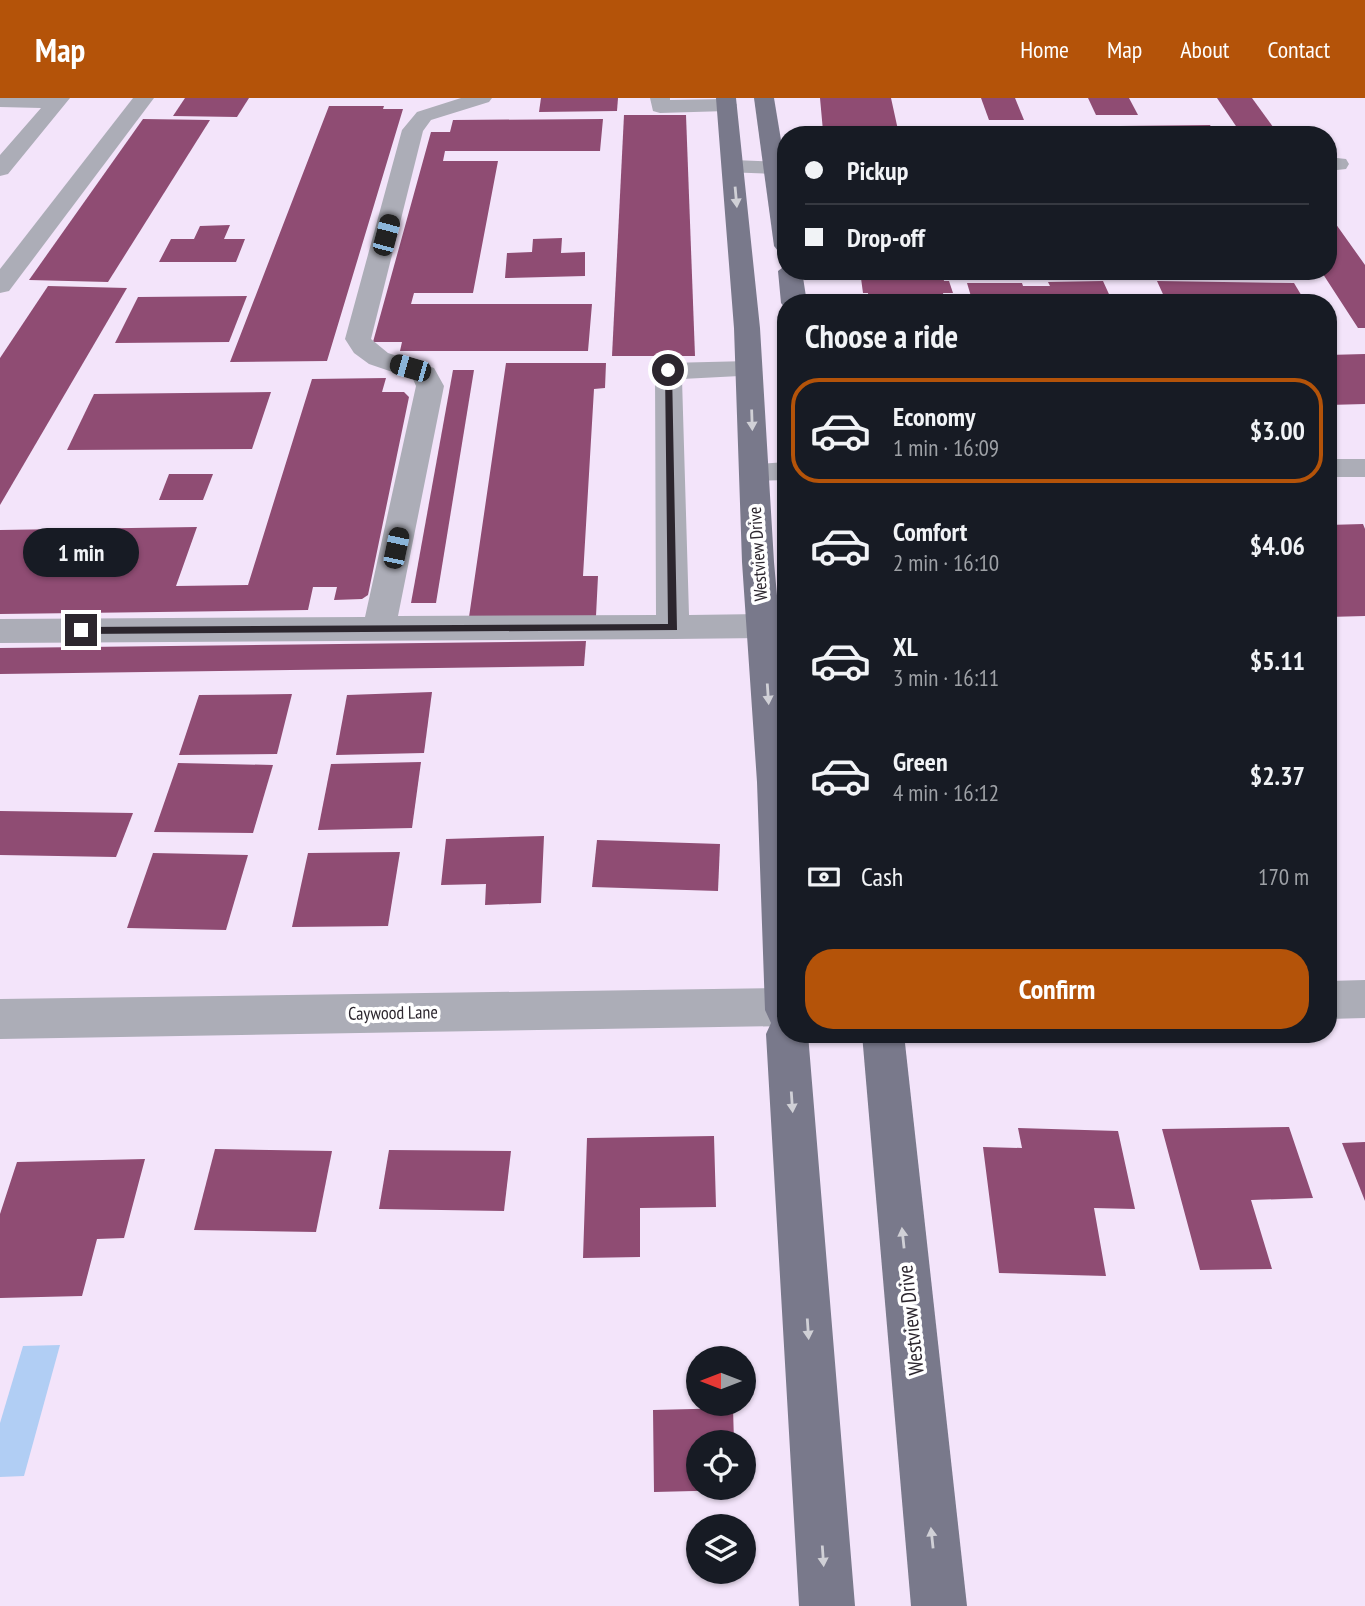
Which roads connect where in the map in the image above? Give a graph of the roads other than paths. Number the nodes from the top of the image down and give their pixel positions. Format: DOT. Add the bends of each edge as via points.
graph roads {
  1 [pos="144,98"];
  2 [pos="482,98"];
  3 [pos="660,98"];
  4 [pos="765,98"];
  5 [pos="59,100"];
  6 [pos="0,101"];
  7 [pos="727,102"];
  8 [pos="733,167"];
  9 [pos="777,167"];
  10 [pos="0,169"];
  11 [pos="777,173"];
  12 [pos="0,286"];
  13 [pos="749,369"];
  14 [pos="1337,468"];
  15 [pos="1365,468"];
  16 [pos="777,471"];
  17 [pos="754,472"];
  18 [pos="763,626"];
  19 [pos="673,627"];
  20 [pos="379,629"];
  21 [pos="0,631"];
  22 [pos="777,823"];
  23 [pos="1365,999"];
  24 [pos="1337,1000"];
  25 [pos="777,1008"];
  26 [pos="0,1019"];
  27 [pos="789,1043"];
  28 [pos="884,1043"];
  29 [pos="827,1606"];
  30 [pos="939,1606"];
  1 -- 12 [label="street"];
  2 -- 20 [label="street" via="424,116 413,130 358,339 373,358 425,374 430,386"];
  3 -- 7 [label="street" via="660,107"];
  4 -- 9 [label="main road"];
  5 -- 6 [label="street"];
  5 -- 10 [label="street"];
  7 -- 8 [label="main road, Westview Drive"];
  8 -- 11 [label="street"];
  8 -- 13 [label="main road, Westview Drive, one-way"];
  13 -- 17 [label="main road, Westview Drive, one-way"];
  13 -- 19 [label="street" via="668,370"];
  14 -- 15 [label="street"];
  16 -- 17 [label="street"];
  17 -- 18 [label="main road, Westview Drive"];
  18 -- 19 [label="street"];
  18 -- 22 [label="main road, Westview Drive, one-way"];
  19 -- 20 [label="street"];
  20 -- 21 [label="street"];
  23 -- 24 [label="street"];
  25 -- 26 [label="street, Caywood Lane"];
  27 -- 29 [label="main road, one-way"];
  30 -- 28 [label="main road, Westview Drive, one-way"];
}
